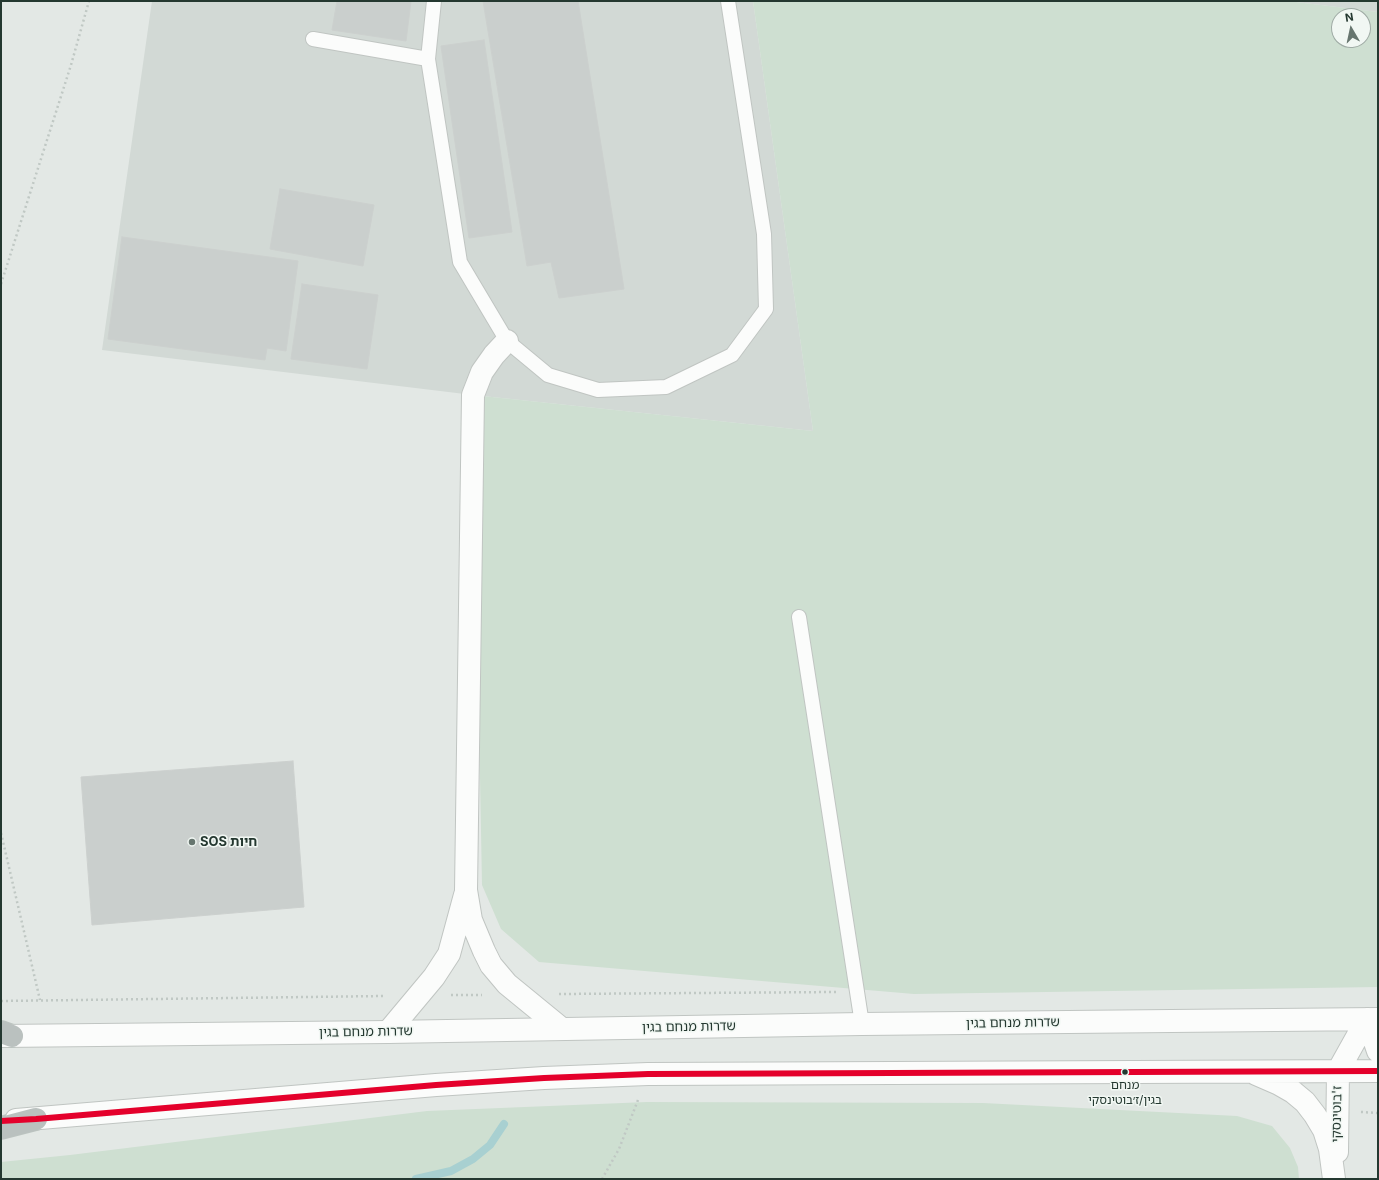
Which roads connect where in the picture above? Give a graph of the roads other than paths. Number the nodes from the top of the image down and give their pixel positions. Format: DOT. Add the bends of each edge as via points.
graph roads {
  1 [pos="434,1"];
  2 [pos="728,1"];
  3 [pos="313,39"];
  4 [pos="428,59"];
  5 [pos="507,341"];
  6 [pos="799,617"];
  7 [pos="466,890"];
  8 [pos="1373,1019"];
  9 [pos="862,1024"];
  10 [pos="562,1029"];
  11 [pos="388,1032"];
  12 [pos="5,1035"];
  13 [pos="1378,1051"];
  14 [pos="1378,1070"];
  15 [pos="1229,1071"];
  16 [pos="1338,1071"];
  17 [pos="36,1119"];
  18 [pos="1,1121"];
  19 [pos="1,1128"];
  20 [pos="1335,1179"];
  1 -- 4 [label="lane"];
  2 -- 5 [label="lane" via="764,234 766,309 732,355 666,387 598,390 548,375"];
  3 -- 4 [label="lane"];
  4 -- 5 [label="lane" via="460,262"];
  5 -- 7 [label="main road" via="482,372 473,395"];
  6 -- 9 [label="lane"];
  7 -- 10 [label="main road" via="472,920 491,966 507,984"];
  7 -- 11 [label="main road" via="449,954 434,977"];
  8 -- 9 [label="main road, שדרות מנחם בגין"];
  8 -- 13 [label="main road"];
  8 -- 16 [label="main road, ז'בוטינסקי"];
  9 -- 10 [label="main road, שדרות מנחם בגין"];
  10 -- 11 [label="main road, שדרות מנחם בגין"];
  11 -- 12 [label="main road, שדרות מנחם בגין"];
  14 -- 16 [label="main road"];
  15 -- 16 [label="main road"];
  15 -- 17 [label="main road" via="648,1074 544,1078 444,1084"];
  15 -- 20 [label="main road" via="1250,1072 1265,1077 1293,1092 1305,1102 1324,1130"];
  16 -- 20 [label="main road, ז'בוטינסקי"];
  17 -- 18 [label="main road"];
  17 -- 19 [label="highway"];
}
